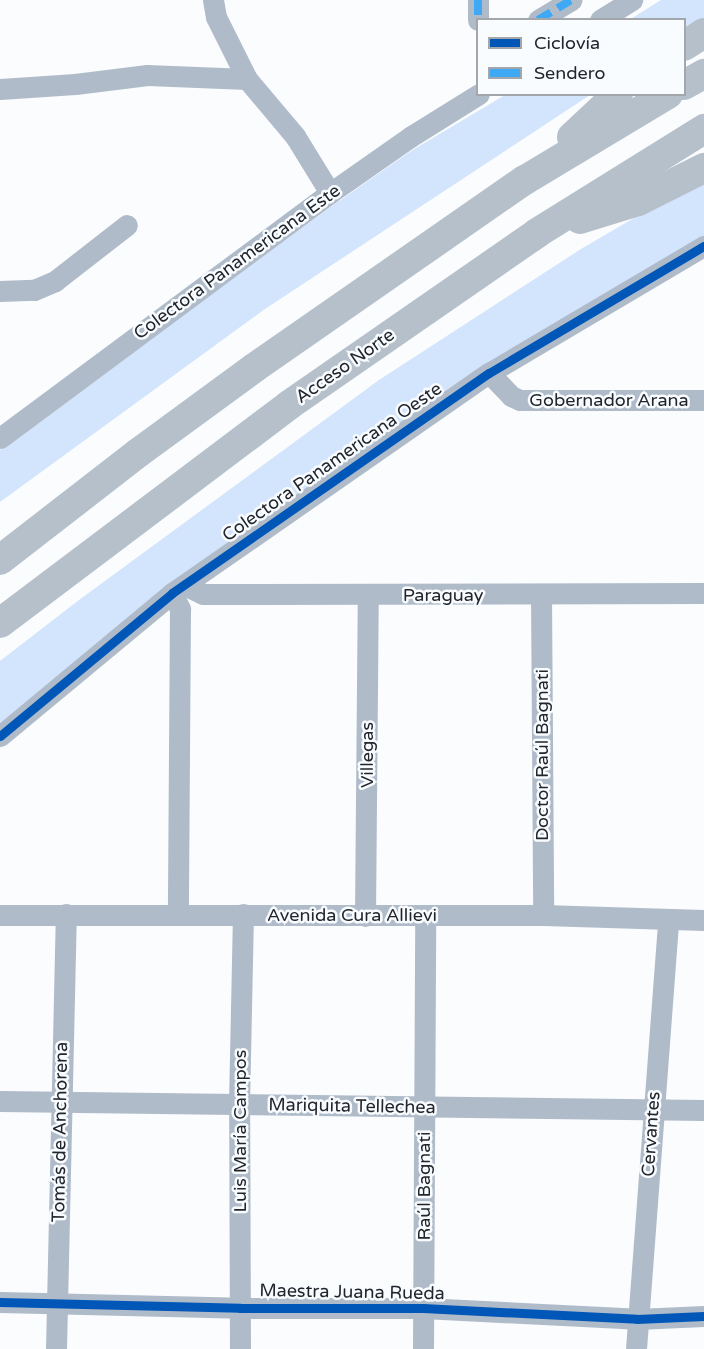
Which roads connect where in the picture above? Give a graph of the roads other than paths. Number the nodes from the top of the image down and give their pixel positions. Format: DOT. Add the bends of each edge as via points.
graph roads {
  1 [pos="213,0"];
  2 [pos="478,0"];
  3 [pos="572,0"];
  4 [pos="632,0"];
  5 [pos="478,18"];
  6 [pos="541,18"];
  7 [pos="603,18"];
  8 [pos="704,33"];
  9 [pos="686,45"];
  10 [pos="704,74"];
  11 [pos="247,79"];
  12 [pos="686,84"];
  13 [pos="0,89"];
  14 [pos="476,95"];
  15 [pos="616,96"];
  16 [pos="666,96"];
  17 [pos="704,129"];
  18 [pos="704,168"];
  19 [pos="525,180"];
  20 [pos="330,193"];
  21 [pos="127,225"];
  22 [pos="537,233"];
  23 [pos="704,246"];
  24 [pos="0,291"];
  25 [pos="489,373"];
  26 [pos="704,400"];
  27 [pos="5,428"];
  28 [pos="0,560"];
  29 [pos="178,589"];
  30 [pos="704,593"];
  31 [pos="368,595"];
  32 [pos="541,595"];
  33 [pos="0,623"];
  34 [pos="0,736"];
  35 [pos="178,913"];
  36 [pos="66,914"];
  37 [pos="243,914"];
  38 [pos="0,915"];
  39 [pos="425,915"];
  40 [pos="543,915"];
  41 [pos="365,916"];
  42 [pos="668,920"];
  43 [pos="704,920"];
  44 [pos="0,1101"];
  45 [pos="60,1102"];
  46 [pos="239,1104"];
  47 [pos="425,1107"];
  48 [pos="704,1110"];
  49 [pos="653,1112"];
  50 [pos="0,1302"];
  51 [pos="56,1304"];
  52 [pos="240,1308"];
  53 [pos="423,1308"];
  54 [pos="704,1316"];
  55 [pos="638,1319"];
  56 [pos="56,1349"];
  57 [pos="240,1349"];
  58 [pos="423,1349"];
  59 [pos="636,1349"];
  1 -- 11 [label="street" via="216,17"];
  2 -- 5 [label="street"];
  3 -- 6 [label="street"];
  4 -- 7 [label="street"];
  8 -- 9 [label="highway"];
  10 -- 12 [label="highway"];
  11 -- 13 [label="street" via="147,75"];
  11 -- 20 [label="street" via="295,136"];
  14 -- 20 [label="street, Colectora Panamericana Este"];
  15 -- 19 [label="highway"];
  16 -- 19 [label="highway"];
  17 -- 22 [label="highway, Acceso Norte"];
  18 -- 22 [label="highway" via="638,201"];
  19 -- 28 [label="highway" via="254,368"];
  20 -- 27 [label="street, Colectora Panamericana Este"];
  21 -- 24 [label="street" via="55,281 34,290"];
  22 -- 33 [label="highway, Acceso Norte" via="289,405"];
  23 -- 25 [label="street, Colectora Panamericana Oeste"];
  25 -- 26 [label="street, Gobernador Arana" via="520,400"];
  25 -- 29 [label="street, Colectora Panamericana Oeste"];
  29 -- 31 [label="street, Paraguay" via="203,594"];
  29 -- 34 [label="street, Colectora Panamericana Oeste"];
  29 -- 35 [label="street"];
  30 -- 32 [label="street, Paraguay"];
  31 -- 32 [label="street, Paraguay"];
  31 -- 41 [label="street, Villegas"];
  32 -- 40 [label="street, Doctor Raúl Bagnati"];
  35 -- 36 [label="street, Avenida Cura Allievi"];
  35 -- 37 [label="street, Avenida Cura Allievi"];
  36 -- 38 [label="street, Avenida Cura Allievi"];
  36 -- 45 [label="street, Tomás de Anchorena"];
  37 -- 41 [label="street, Avenida Cura Allievi"];
  37 -- 46 [label="street, Luis María Campos"];
  39 -- 40 [label="street, Avenida Cura Allievi"];
  39 -- 41 [label="street, Avenida Cura Allievi"];
  39 -- 47 [label="street, Raúl Bagnati"];
  40 -- 42 [label="street, Avenida Cura Allievi"];
  42 -- 43 [label="street, Avenida Cura Allievi"];
  42 -- 49 [label="street, Cervantes"];
  44 -- 45 [label="street, Mariquita Tellechea"];
  45 -- 46 [label="street, Mariquita Tellechea"];
  45 -- 51 [label="street, Tomás de Anchorena"];
  46 -- 47 [label="street, Mariquita Tellechea"];
  46 -- 52 [label="street, Luis María Campos"];
  47 -- 49 [label="street, Mariquita Tellechea"];
  47 -- 53 [label="street, Raúl Bagnati"];
  48 -- 49 [label="street, Mariquita Tellechea"];
  49 -- 55 [label="street, Cervantes"];
  50 -- 51 [label="street, Maestra Juana Rueda"];
  51 -- 52 [label="street, Maestra Juana Rueda"];
  51 -- 56 [label="street, Tomás de Anchorena"];
  52 -- 53 [label="street, Maestra Juana Rueda"];
  52 -- 57 [label="street, Luis María Campos"];
  53 -- 55 [label="street, Maestra Juana Rueda"];
  53 -- 58 [label="street, Raúl Bagnati"];
  54 -- 55 [label="street, Maestra Juana Rueda"];
  55 -- 59 [label="street, Cervantes"];
}
